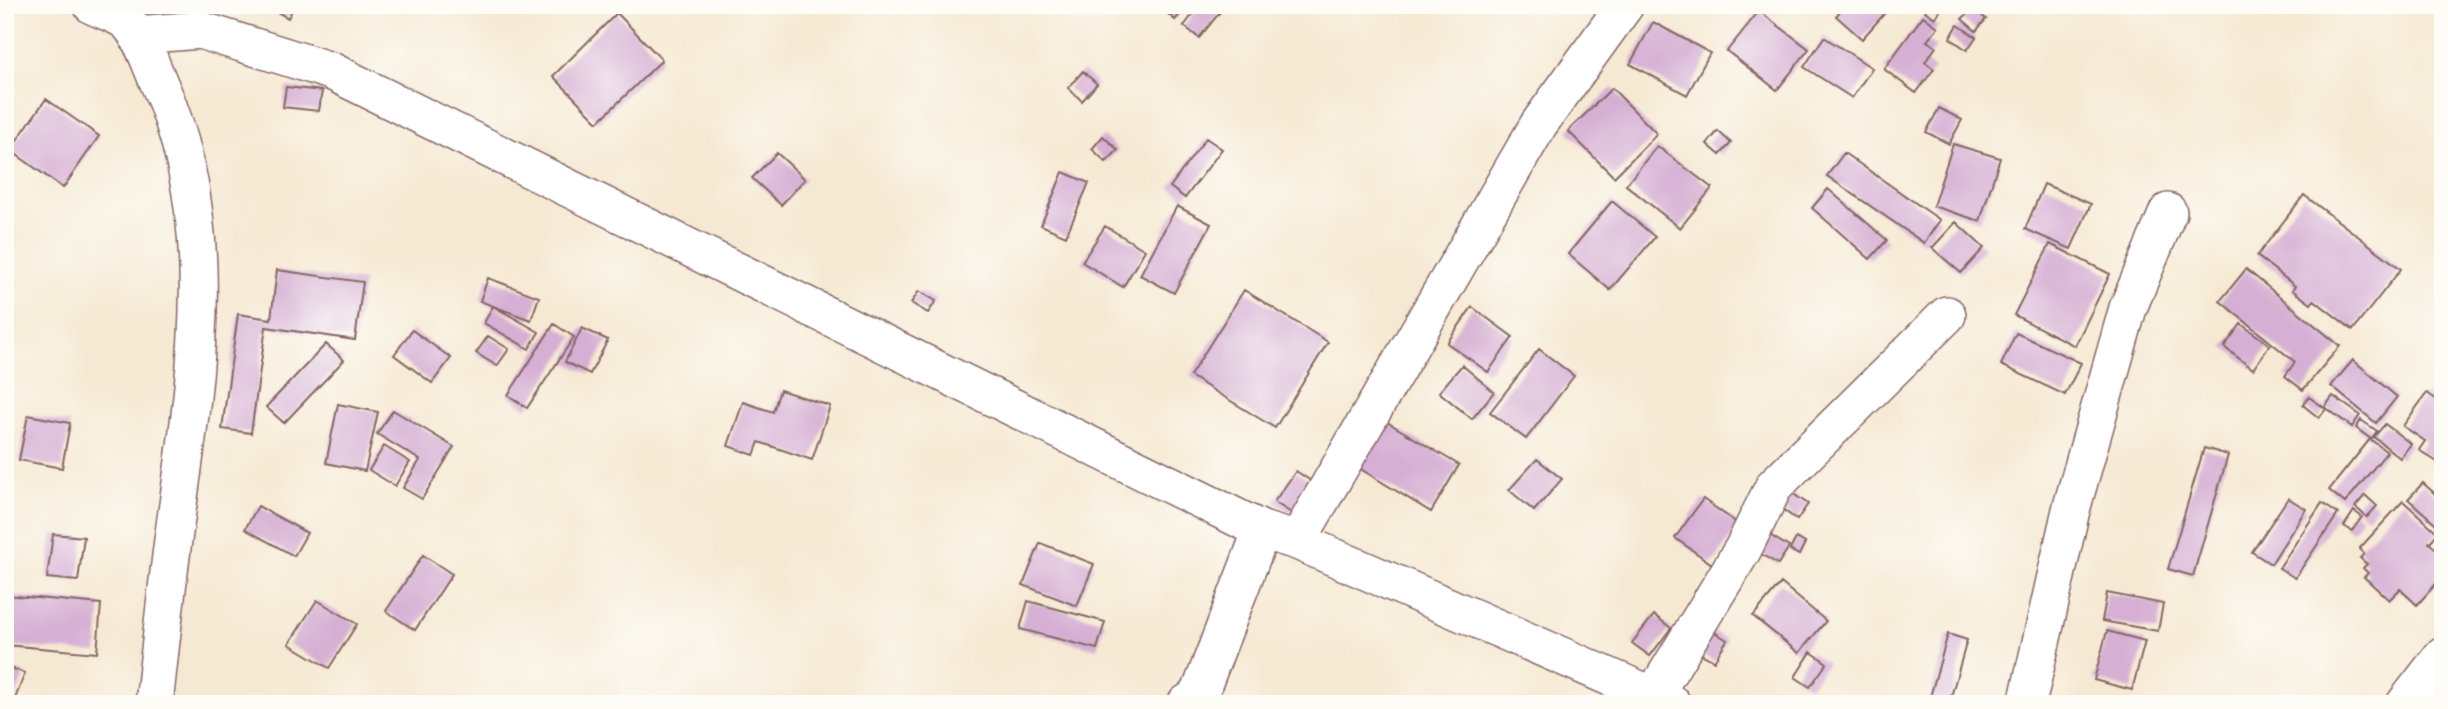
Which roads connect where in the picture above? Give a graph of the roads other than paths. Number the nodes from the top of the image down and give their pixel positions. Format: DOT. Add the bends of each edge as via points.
graph roads {
  1 [pos="92,5"];
  2 [pos="1625,5"];
  3 [pos="135,21"];
  4 [pos="2168,212"];
  5 [pos="1947,316"];
  6 [pos="1262,530"];
  7 [pos="1297,541"];
  8 [pos="2443,655"];
  9 [pos="1663,699"];
  10 [pos="154,704"];
  11 [pos="1185,704"];
  12 [pos="2027,704"];
  13 [pos="2405,704"];
  1 -- 3 [label="street"];
  2 -- 7 [label="street" via="1539,124"];
  3 -- 6 [label="street" via="200,30 331,71"];
  3 -- 10 [label="street" via="184,156 195,220 199,327 192,419"];
  4 -- 12 [label="street" via="2128,308 2071,510"];
  5 -- 9 [label="street" via="1774,486"];
  6 -- 7 [label="street"];
  6 -- 11 [label="street" via="1199,695"];
  7 -- 9 [label="street"];
  8 -- 13 [label="street"];
}
